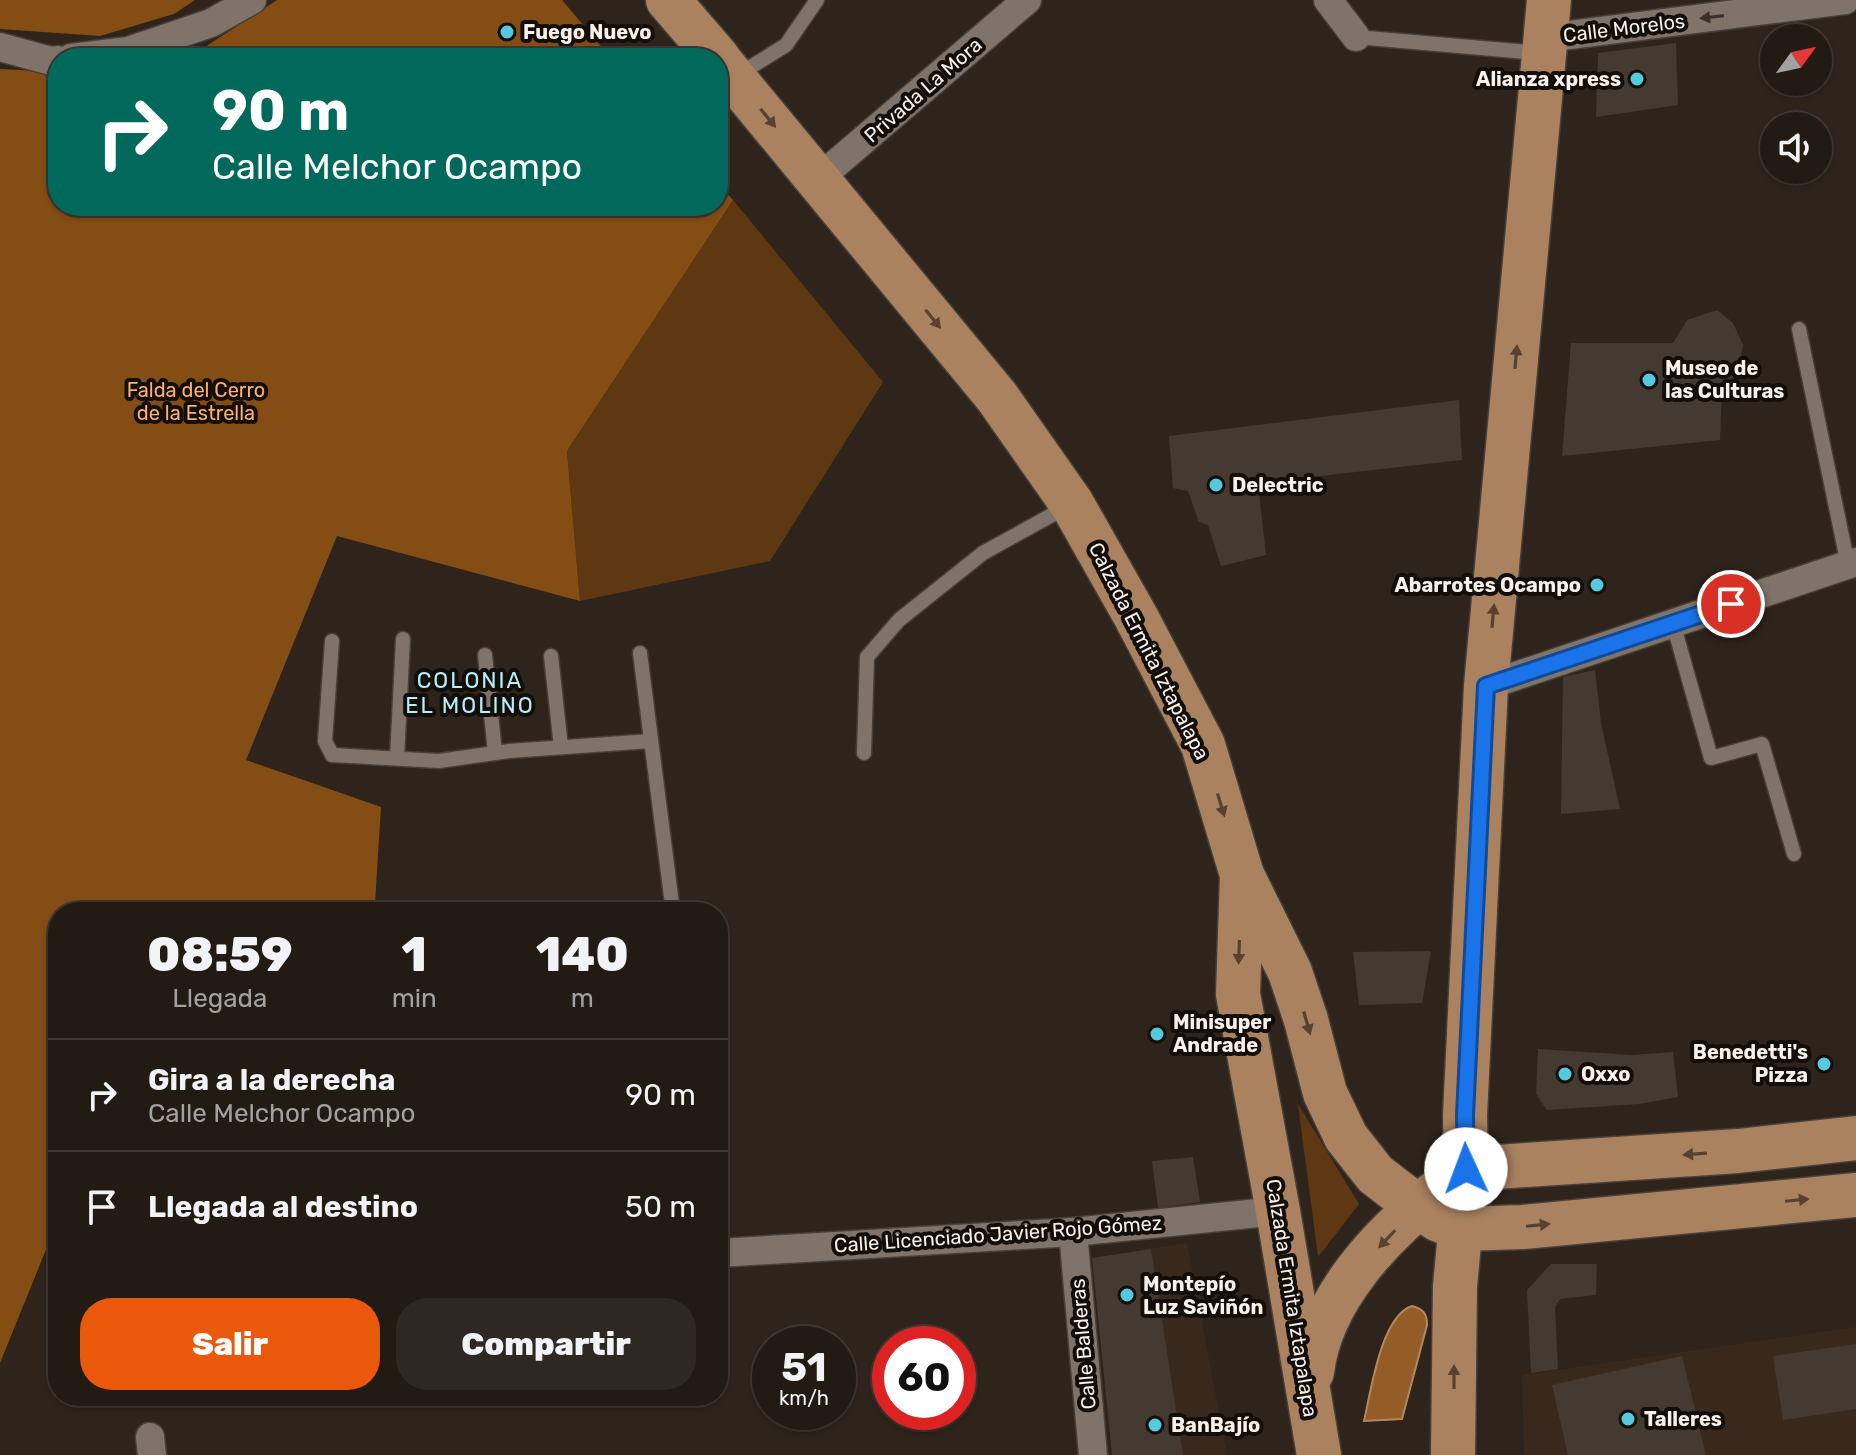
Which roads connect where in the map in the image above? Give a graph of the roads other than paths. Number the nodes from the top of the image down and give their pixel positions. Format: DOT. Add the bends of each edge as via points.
graph roads {
  1 [pos="252,0"];
  2 [pos="668,0"];
  3 [pos="817,0"];
  4 [pos="1027,0"];
  5 [pos="1328,0"];
  6 [pos="1845,0"];
  7 [pos="1546,31"];
  8 [pos="1356,37"];
  9 [pos="0,47"];
  10 [pos="137,48"];
  11 [pos="709,48"];
  12 [pos="48,60"];
  13 [pos="728,63"];
  14 [pos="728,71"];
  15 [pos="818,179"];
  16 [pos="1799,329"];
  17 [pos="1072,504"];
  18 [pos="1852,564"];
  19 [pos="1673,623"];
  20 [pos="403,639"];
  21 [pos="332,641"];
  22 [pos="640,653"];
  23 [pos="485,655"];
  24 [pos="551,656"];
  25 [pos="1486,686"];
  26 [pos="651,741"];
  27 [pos="561,747"];
  28 [pos="495,753"];
  29 [pos="864,753"];
  30 [pos="397,758"];
  31 [pos="1794,854"];
  32 [pos="1242,875"];
  33 [pos="672,902"];
  34 [pos="1856,1138"];
  35 [pos="1738,1151"];
  36 [pos="1466,1169"];
  37 [pos="1856,1195"];
  38 [pos="1740,1206"];
  39 [pos="1419,1208"];
  40 [pos="1278,1211"];
  41 [pos="1461,1229"];
  42 [pos="1073,1232"];
  43 [pos="728,1252"];
  44 [pos="1316,1436"];
  45 [pos="1093,1455"];
  46 [pos="1453,1455"];
  1 -- 10 [label="street" via="211,23"];
  2 -- 11 [label="main road, Calzada Ermita Iztapalapa"];
  3 -- 13 [label="lane" via="786,45"];
  4 -- 15 [label="street, Privada La Mora"];
  5 -- 8 [label="street"];
  6 -- 7 [label="street, Calle Morelos, one-way"];
  7 -- 8 [label="lane"];
  25 -- 7 [label="main road, one-way"];
  9 -- 12 [label="street"];
  14 -- 15 [label="main road, Calzada Ermita Iztapalapa, one-way"];
  15 -- 17 [label="main road, Calzada Ermita Iztapalapa, one-way" via="997,397"];
  16 -- 18 [label="lane"];
  17 -- 29 [label="lane" via="983,553 899,620 867,657"];
  17 -- 32 [label="main road, Calzada Ermita Iztapalapa, one-way" via="1203,745"];
  18 -- 19 [label="street"];
  19 -- 25 [label="street"];
  19 -- 31 [label="lane" via="1711,758 1762,744"];
  20 -- 30 [label="lane"];
  21 -- 30 [label="lane" via="325,741 332,755"];
  22 -- 26 [label="lane"];
  23 -- 28 [label="lane"];
  24 -- 27 [label="lane"];
  25 -- 36 [label="main road"];
  26 -- 27 [label="lane"];
  26 -- 33 [label="lane"];
  27 -- 28 [label="lane"];
  28 -- 30 [label="lane" via="439,761"];
  32 -- 39 [label="main road, one-way" via="1290,972 1334,1116 1375,1174"];
  32 -- 40 [label="main road, Calzada Ermita Iztapalapa, one-way" via="1238,994"];
  34 -- 35 [label="main road"];
  35 -- 36 [label="main road, one-way"];
  35 -- 38 [label="main road"];
  36 -- 39 [label="main road"];
  36 -- 41 [label="main road"];
  38 -- 37 [label="main road, one-way"];
  41 -- 38 [label="main road, one-way"];
  39 -- 41 [label="main road"];
  39 -- 44 [label="main road, one-way" via="1347,1283 1321,1331 1310,1387"];
  40 -- 42 [label="street, Calle Licenciado Javier Rojo Gómez"];
  40 -- 44 [label="main road, Calzada Ermita Iztapalapa"];
  46 -- 41 [label="main road, one-way"];
  42 -- 43 [label="street, Calle Licenciado Javier Rojo Gómez"];
  42 -- 45 [label="street, Calle Balderas"];
}
